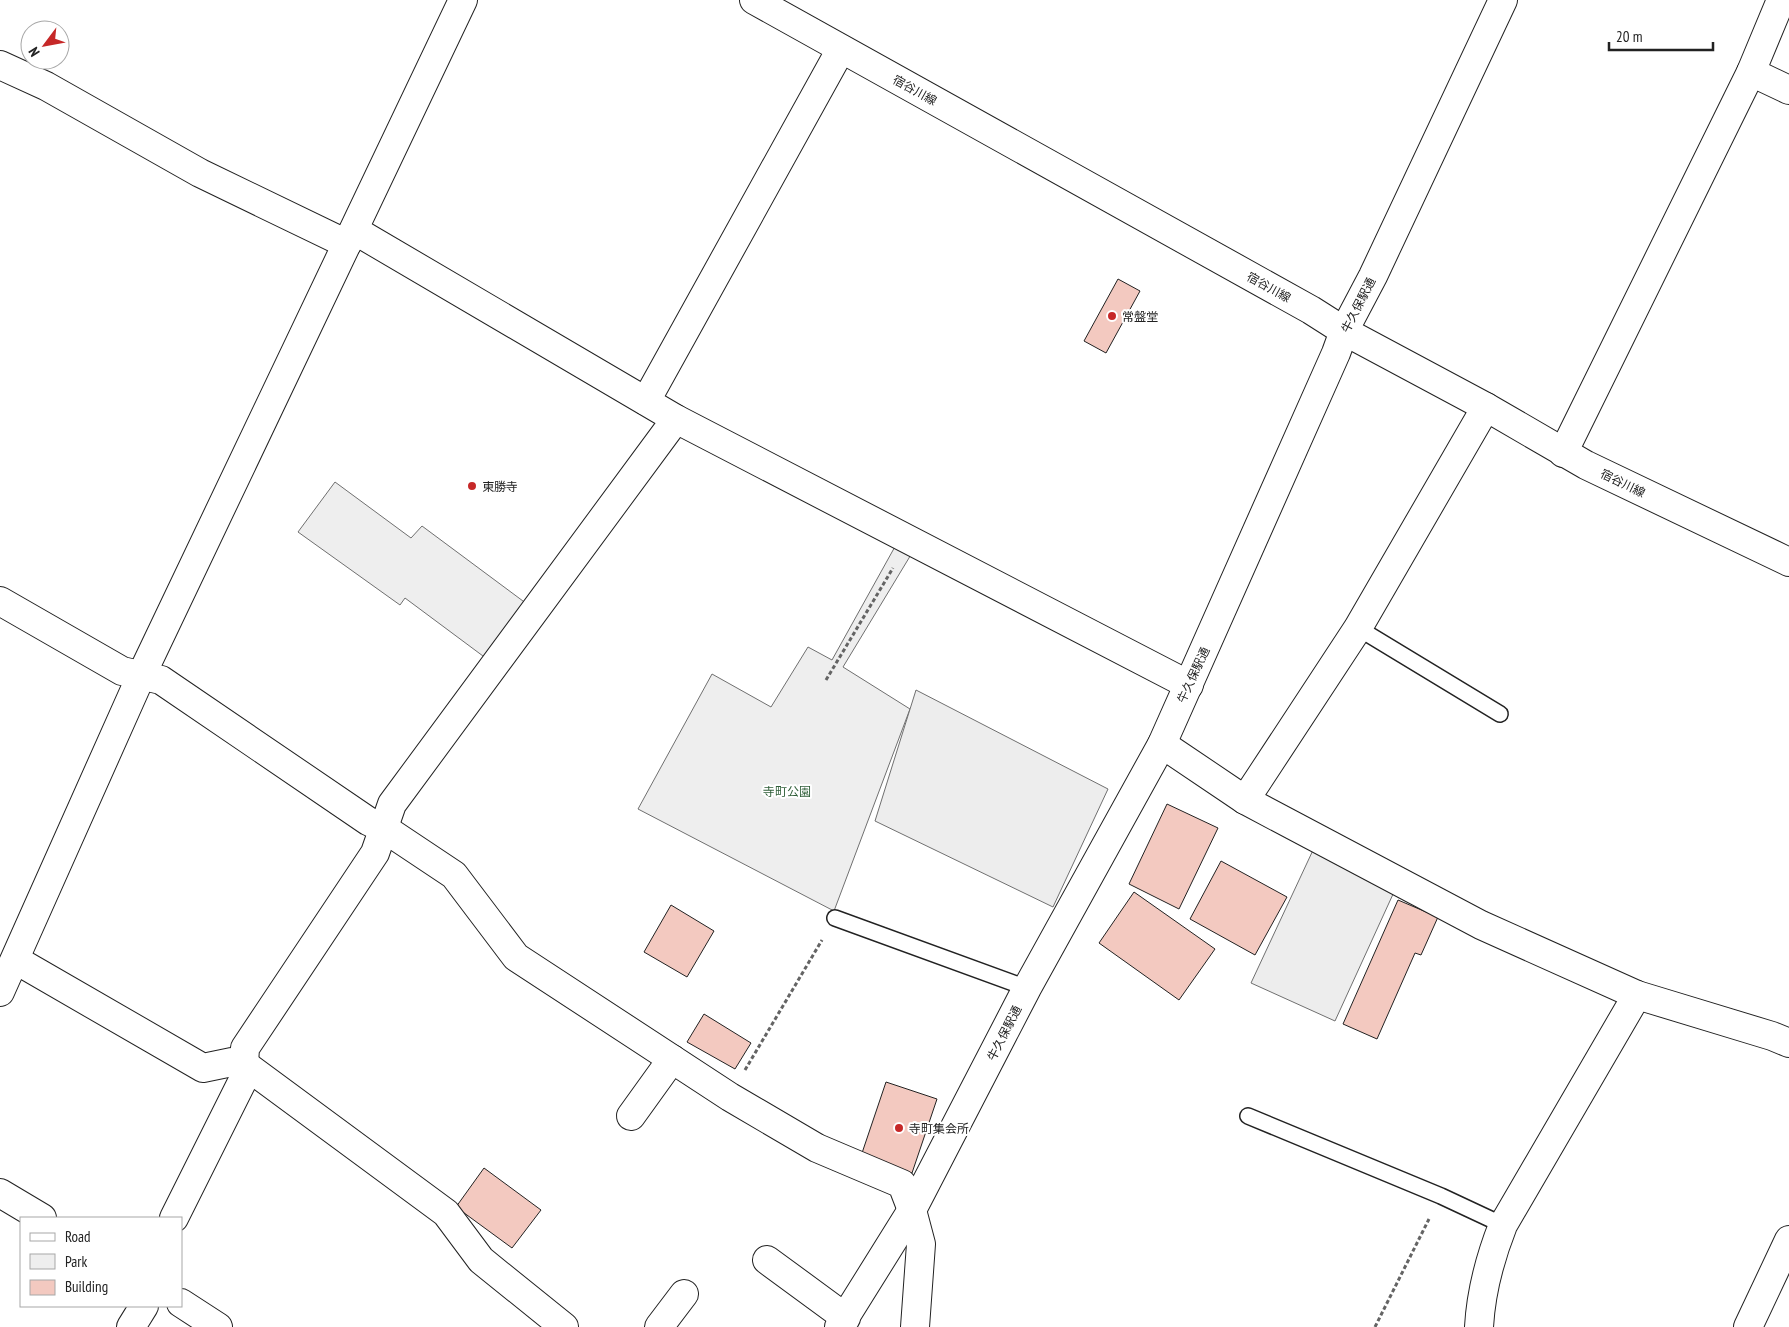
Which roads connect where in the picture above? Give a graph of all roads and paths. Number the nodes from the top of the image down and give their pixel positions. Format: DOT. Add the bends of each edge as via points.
graph roads {
  1 [pos="463,0"];
  2 [pos="754,0"];
  3 [pos="1503,0"];
  4 [pos="1781,0"];
  5 [pos="841,49"];
  6 [pos="0,65"];
  7 [pos="1751,72"];
  8 [pos="1789,90"];
  9 [pos="350,237"];
  10 [pos="1344,331"];
  11 [pos="646,401"];
  12 [pos="1486,407"];
  13 [pos="676,419"];
  14 [pos="1563,453"];
  15 [pos="910,539"];
  16 [pos="1789,562"];
  17 [pos="0,601"];
  18 [pos="1358,628"];
  19 [pos="141,676"];
  20 [pos="826,680"];
  21 [pos="1189,685"];
  22 [pos="1500,714"];
  23 [pos="1162,744"];
  24 [pos="1246,800"];
  25 [pos="385,828"];
  26 [pos="835,918"];
  27 [pos="16,960"];
  28 [pos="1027,988"];
  29 [pos="0,992"];
  30 [pos="1637,995"];
  31 [pos="1789,1043"];
  32 [pos="672,1059"];
  33 [pos="244,1064"];
  34 [pos="730,1097"];
  35 [pos="631,1116"];
  36 [pos="1248,1116"];
  37 [pos="0,1193"];
  38 [pos="1441,1196"];
  39 [pos="912,1210"];
  40 [pos="40,1217"];
  41 [pos="174,1217"];
  42 [pos="1503,1225"];
  43 [pos="1789,1240"];
  44 [pos="767,1260"];
  45 [pos="684,1294"];
  46 [pos="182,1304"];
  47 [pos="143,1307"];
  48 [pos="842,1323"];
  49 [pos="131,1327"];
  50 [pos="218,1327"];
  51 [pos="564,1327"];
  52 [pos="659,1327"];
  53 [pos="916,1327"];
  54 [pos="1375,1327"];
  55 [pos="1478,1327"];
  56 [pos="1748,1327"];
  1 -- 9 [label="street"];
  2 -- 5 [label="street, 宿谷川線"];
  3 -- 10 [label="street, 牛久保駅通"];
  4 -- 7 [label="street"];
  5 -- 10 [label="street, 宿谷川線"];
  5 -- 11 [label="street"];
  6 -- 9 [label="street" via="46,86 200,173"];
  7 -- 8 [label="street"];
  7 -- 14 [label="street"];
  9 -- 11 [label="street"];
  9 -- 19 [label="street"];
  10 -- 12 [label="street, 宿谷川線"];
  10 -- 21 [label="street, 牛久保駅通"];
  11 -- 13 [label="street"];
  12 -- 14 [label="street, 宿谷川線"];
  12 -- 18 [label="street"];
  13 -- 15 [label="street"];
  13 -- 25 [label="street" via="392,804"];
  14 -- 16 [label="street, 宿谷川線"];
  15 -- 20 [label="path"];
  15 -- 21 [label="street"];
  17 -- 19 [label="street" via="122,671"];
  18 -- 22 [label="lane"];
  18 -- 24 [label="street"];
  19 -- 25 [label="street" via="160,680 368,821"];
  19 -- 27 [label="street"];
  21 -- 23 [label="street, 牛久保駅通"];
  23 -- 24 [label="street"];
  23 -- 28 [label="street, 牛久保駅通"];
  24 -- 30 [label="street" via="1482,925"];
  25 -- 32 [label="street" via="454,875 516,957"];
  25 -- 33 [label="street" via="375,853 244,1048"];
  26 -- 28 [label="lane"];
  26 -- 34 [label="path"];
  27 -- 29 [label="street"];
  27 -- 33 [label="street" via="203,1068 232,1062"];
  28 -- 39 [label="street, 牛久保駅通"];
  30 -- 31 [label="street"];
  30 -- 42 [label="street"];
  32 -- 34 [label="street"];
  32 -- 35 [label="street"];
  33 -- 41 [label="street" via="245,1076"];
  33 -- 51 [label="street" via="446,1213 481,1260"];
  34 -- 39 [label="street" via="817,1148 902,1184"];
  36 -- 38 [label="lane"];
  37 -- 40 [label="street"];
  38 -- 42 [label="lane"];
  38 -- 54 [label="path"];
  39 -- 48 [label="street, 牛久保駅通"];
  39 -- 53 [label="street" via="921,1244"];
  42 -- 55 [label="street" via="1490,1259"];
  43 -- 56 [label="street"];
  44 -- 48 [label="street"];
  45 -- 52 [label="street"];
  46 -- 50 [label="street"];
  47 -- 49 [label="street"];
}
